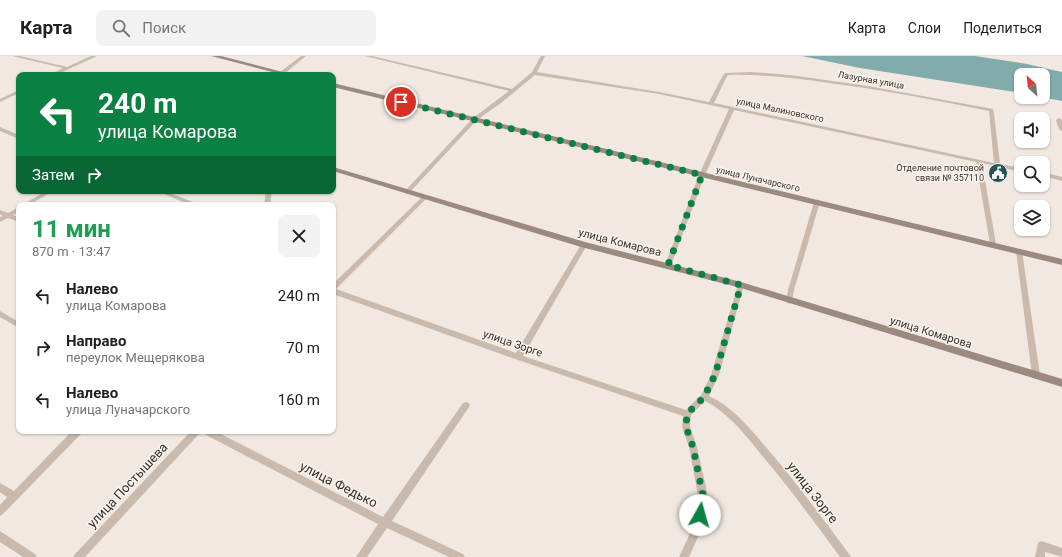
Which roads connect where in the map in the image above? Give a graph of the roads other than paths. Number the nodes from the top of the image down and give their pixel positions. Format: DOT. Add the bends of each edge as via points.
graph roads {
  1 [pos="14,56"];
  2 [pos="96,56"];
  3 [pos="214,56"];
  4 [pos="304,56"];
  5 [pos="367,56"];
  6 [pos="543,56"];
  7 [pos="68,68"];
  8 [pos="59,72"];
  9 [pos="276,72"];
  10 [pos="281,72"];
  11 [pos="534,73"];
  12 [pos="336,86"];
  13 [pos="514,91"];
  14 [pos="16,93"];
  15 [pos="0,94"];
  16 [pos="8,97"];
  17 [pos="0,101"];
  18 [pos="711,104"];
  19 [pos="732,109"];
  20 [pos="475,119"];
  21 [pos="1059,120"];
  22 [pos="0,129"];
  23 [pos="1062,129"];
  24 [pos="16,136"];
  25 [pos="980,161"];
  26 [pos="997,164"];
  27 [pos="1014,168"];
  28 [pos="336,170"];
  29 [pos="702,175"];
  30 [pos="1050,176"];
  31 [pos="1062,179"];
  32 [pos="407,192"];
  33 [pos="45,194"];
  34 [pos="168,194"];
  35 [pos="424,198"];
  36 [pos="30,202"];
  37 [pos="188,202"];
  38 [pos="817,202"];
  39 [pos="16,211"];
  40 [pos="0,212"];
  41 [pos="8,215"];
  42 [pos="16,219"];
  43 [pos="0,220"];
  44 [pos="993,244"];
  45 [pos="584,245"];
  46 [pos="1019,251"];
  47 [pos="1062,262"];
  48 [pos="668,265"];
  49 [pos="741,285"];
  50 [pos="336,287"];
  51 [pos="336,291"];
  52 [pos="789,300"];
  53 [pos="0,314"];
  54 [pos="16,323"];
  55 [pos="518,357"];
  56 [pos="1036,375"];
  57 [pos="1062,383"];
  58 [pos="704,397"];
  59 [pos="466,405"];
  60 [pos="687,414"];
  61 [pos="75,434"];
  62 [pos="193,434"];
  63 [pos="213,434"];
  64 [pos="0,487"];
  65 [pos="14,496"];
  66 [pos="0,511"];
  67 [pos="384,522"];
  68 [pos="0,536"];
  69 [pos="1062,553"];
  70 [pos="32,557"];
  71 [pos="78,557"];
  72 [pos="361,557"];
  73 [pos="460,557"];
  74 [pos="684,557"];
  75 [pos="846,557"];
  76 [pos="1040,557"];
  1 -- 7 [label="street"];
  2 -- 7 [label="street"];
  3 -- 9 [label="street"];
  4 -- 10 [label="street"];
  5 -- 13 [label="street"];
  6 -- 11 [label="street"];
  7 -- 8 [label="street"];
  11 -- 13 [label="street"];
  11 -- 18 [label="street, улица Малиновского"];
  12 -- 20 [label="street, улица Луначарского"];
  13 -- 20 [label="street"];
  14 -- 16 [label="street"];
  15 -- 16 [label="street"];
  16 -- 17 [label="street"];
  18 -- 19 [label="street, улица Малиновского"];
  18 -- 26 [label="street, Лазурная улица" via="727,74 781,74 860,85 990,110"];
  19 -- 25 [label="street, улица Малиновского"];
  19 -- 29 [label="street"];
  20 -- 29 [label="street, улица Луначарского"];
  20 -- 32 [label="street"];
  21 -- 23 [label="street"];
  22 -- 24 [label="street"];
  25 -- 26 [label="street, улица Малиновского"];
  25 -- 44 [label="street"];
  26 -- 27 [label="street, улица Малиновского"];
  28 -- 32 [label="street, улица Комарова"];
  29 -- 38 [label="street, улица Луначарского"];
  29 -- 48 [label="street"];
  30 -- 31 [label="street"];
  32 -- 35 [label="street, улица Комарова"];
  33 -- 36 [label="street"];
  34 -- 37 [label="street"];
  35 -- 45 [label="street, улица Комарова"];
  35 -- 50 [label="street"];
  38 -- 44 [label="street, улица Луначарского"];
  38 -- 52 [label="street"];
  39 -- 41 [label="street"];
  40 -- 41 [label="street"];
  41 -- 42 [label="street"];
  41 -- 43 [label="street"];
  44 -- 46 [label="street, улица Луначарского"];
  45 -- 48 [label="street, улица Комарова"];
  45 -- 55 [label="street"];
  46 -- 47 [label="street, улица Луначарского"];
  46 -- 56 [label="street"];
  48 -- 49 [label="street, улица Комарова"];
  49 -- 52 [label="street, улица Комарова"];
  49 -- 58 [label="street" via="715,375"];
  51 -- 55 [label="street, улица Зорге"];
  52 -- 56 [label="street, улица Комарова"];
  53 -- 54 [label="street"];
  55 -- 60 [label="street, улица Зорге"];
  56 -- 57 [label="street, улица Комарова"];
  58 -- 60 [label="street"];
  58 -- 75 [label="street, улица Зорге" via="717,402 732,414 794,487"];
  59 -- 67 [label="street"];
  60 -- 74 [label="street" via="686,427 693,447 704,501 697,528"];
  61 -- 65 [label="street"];
  62 -- 71 [label="street, улица Постышева"];
  63 -- 67 [label="street, улица Федько"];
  64 -- 65 [label="street"];
  65 -- 66 [label="street"];
  67 -- 72 [label="street"];
  67 -- 73 [label="street, улица Федько"];
  68 -- 70 [label="street"];
  69 -- 76 [label="street" via="1041,546"];
}
